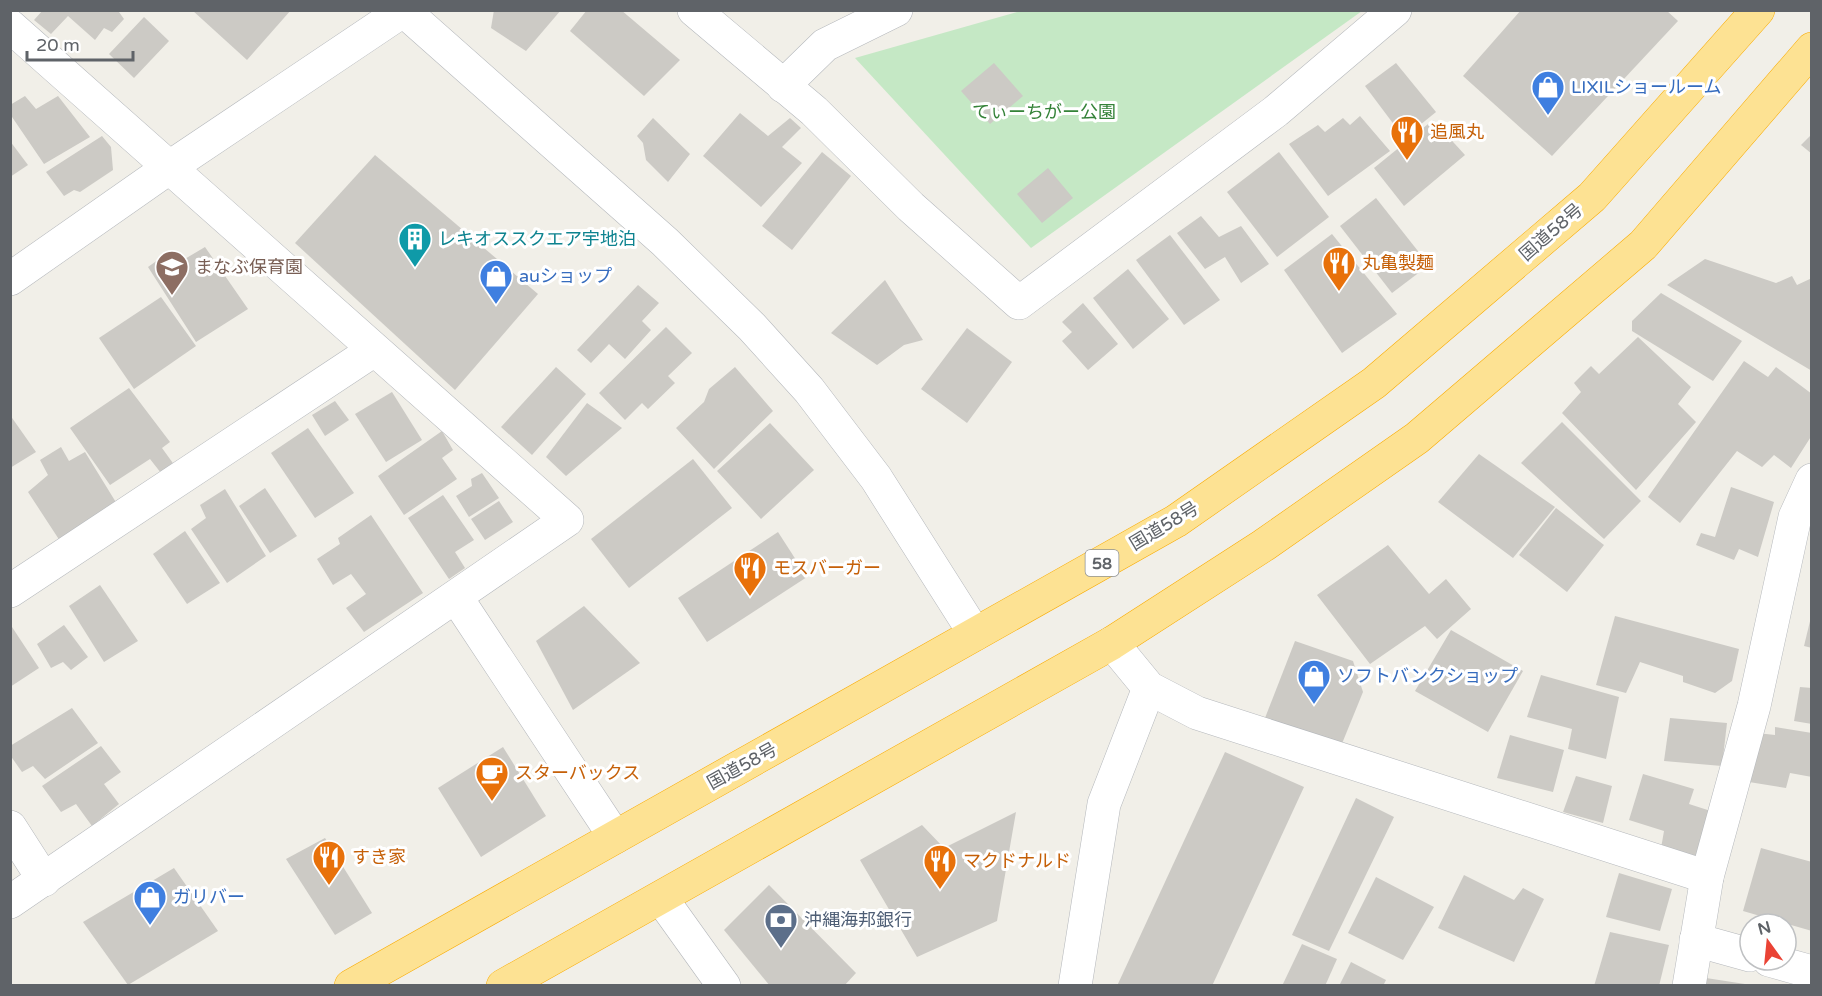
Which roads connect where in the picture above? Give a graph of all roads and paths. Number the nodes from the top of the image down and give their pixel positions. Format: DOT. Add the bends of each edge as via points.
graph roads {
  1 [pos="694,10"];
  2 [pos="896,10"];
  3 [pos="1395,10"];
  4 [pos="1758,10"];
  5 [pos="403,11"];
  6 [pos="10,26"];
  7 [pos="1812,50"];
  8 [pos="783,86"];
  9 [pos="170,167"];
  10 [pos="10,279"];
  11 [pos="374,350"];
  12 [pos="1812,480"];
  13 [pos="10,591"];
  14 [pos="456,597"];
  15 [pos="975,634"];
  16 [pos="1112,643"];
  17 [pos="1149,688"];
  18 [pos="10,826"];
  19 [pos="615,837"];
  20 [pos="1707,877"];
  21 [pos="44,880"];
  22 [pos="661,898"];
  23 [pos="10,902"];
  24 [pos="1696,940"];
  25 [pos="1738,952"];
  26 [pos="351,986"];
  27 [pos="503,986"];
  28 [pos="724,986"];
  29 [pos="1075,986"];
  30 [pos="1689,986"];
  1 -- 8 [label="street"];
  2 -- 8 [label="street" via="825,45"];
  3 -- 8 [label="street" via="1276,111 1019,303"];
  4 -- 15 [label="highway, 国道58号 / 58" via="1592,197 1374,383 1176,521"];
  5 -- 9 [label="street"];
  5 -- 15 [label="street" via="665,242 759,335 809,390 876,478"];
  6 -- 9 [label="street"];
  7 -- 16 [label="highway" via="1643,245 1417,438 1264,545"];
  9 -- 10 [label="street"];
  9 -- 11 [label="street"];
  11 -- 13 [label="street"];
  11 -- 14 [label="street" via="567,520"];
  12 -- 20 [label="street" via="1795,517 1754,706"];
  14 -- 19 [label="street"];
  14 -- 21 [label="street"];
  15 -- 19 [label="highway, 国道58号 / 58"];
  16 -- 17 [label="street"];
  16 -- 22 [label="highway"];
  17 -- 20 [label="street" via="1197,713"];
  17 -- 29 [label="street" via="1104,804"];
  18 -- 21 [label="street"];
  19 -- 26 [label="highway, 国道58号 / 58"];
  20 -- 24 [label="street"];
  21 -- 23 [label="street"];
  22 -- 27 [label="highway"];
  22 -- 28 [label="street"];
  24 -- 25 [label="street"];
  24 -- 30 [label="street"];
}
